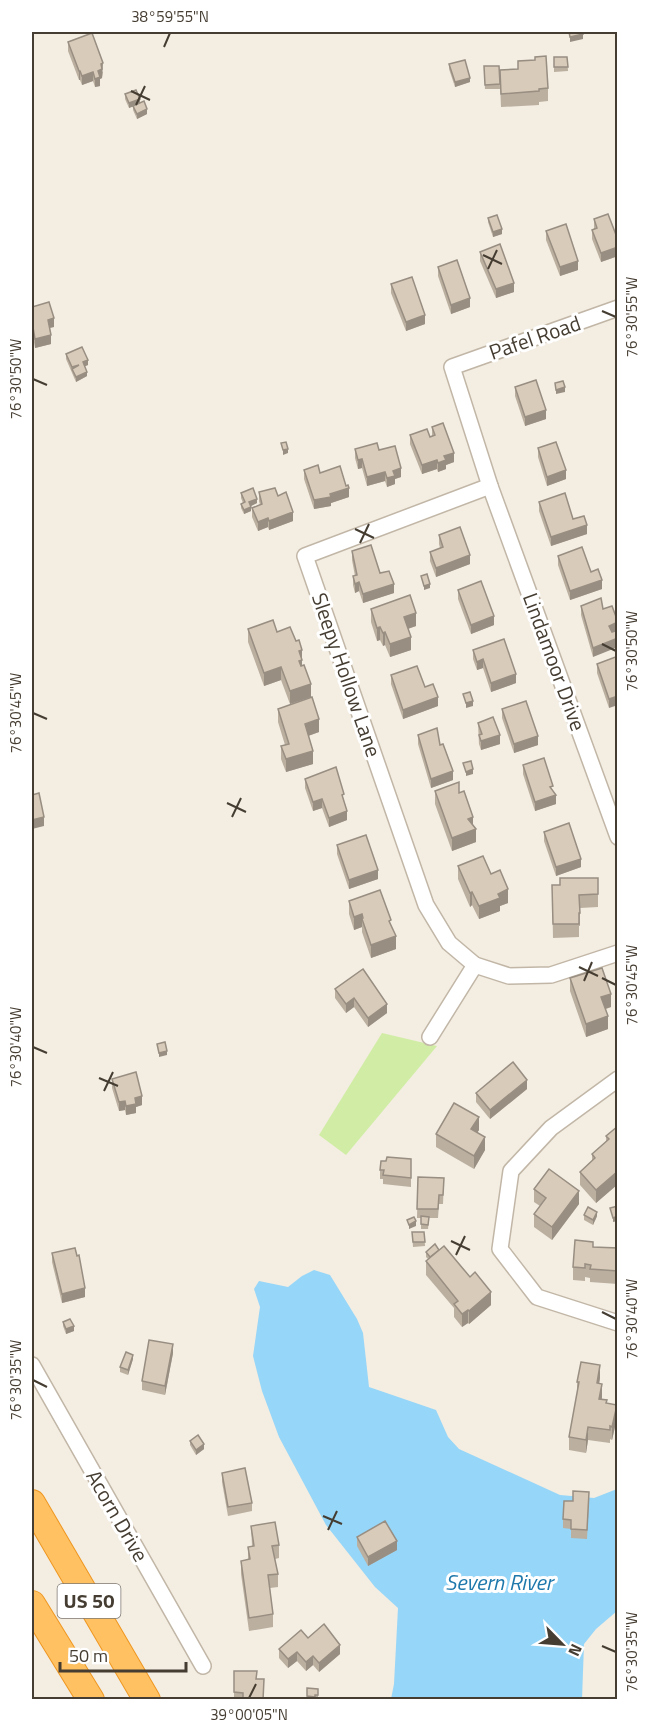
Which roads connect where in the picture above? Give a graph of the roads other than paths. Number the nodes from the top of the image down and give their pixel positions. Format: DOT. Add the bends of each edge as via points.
graph roads {
  1 [pos="618,308"];
  2 [pos="452,367"];
  3 [pos="490,486"];
  4 [pos="618,837"];
  5 [pos="618,953"];
  6 [pos="476,965"];
  7 [pos="430,1037"];
  8 [pos="618,1079"];
  9 [pos="618,1323"];
  10 [pos="32,1365"];
  11 [pos="32,1503"];
  12 [pos="32,1604"];
  13 [pos="203,1666"];
  14 [pos="91,1700"];
  15 [pos="147,1700"];
  1 -- 2 [label="street, Pafel Road"];
  2 -- 3 [label="street, Lindamoor Drive"];
  3 -- 4 [label="street, Lindamoor Drive"];
  3 -- 6 [label="street, Sleepy Hollow Lane" via="305,556 426,905 449,943"];
  5 -- 6 [label="street" via="550,975 509,976"];
  6 -- 7 [label="street"];
  8 -- 9 [label="street" via="551,1128 511,1171 500,1249 537,1297"];
  10 -- 13 [label="street, Acorn Drive"];
  11 -- 15 [label="highway, US 50"];
  12 -- 14 [label="highway, US 50"];
}
